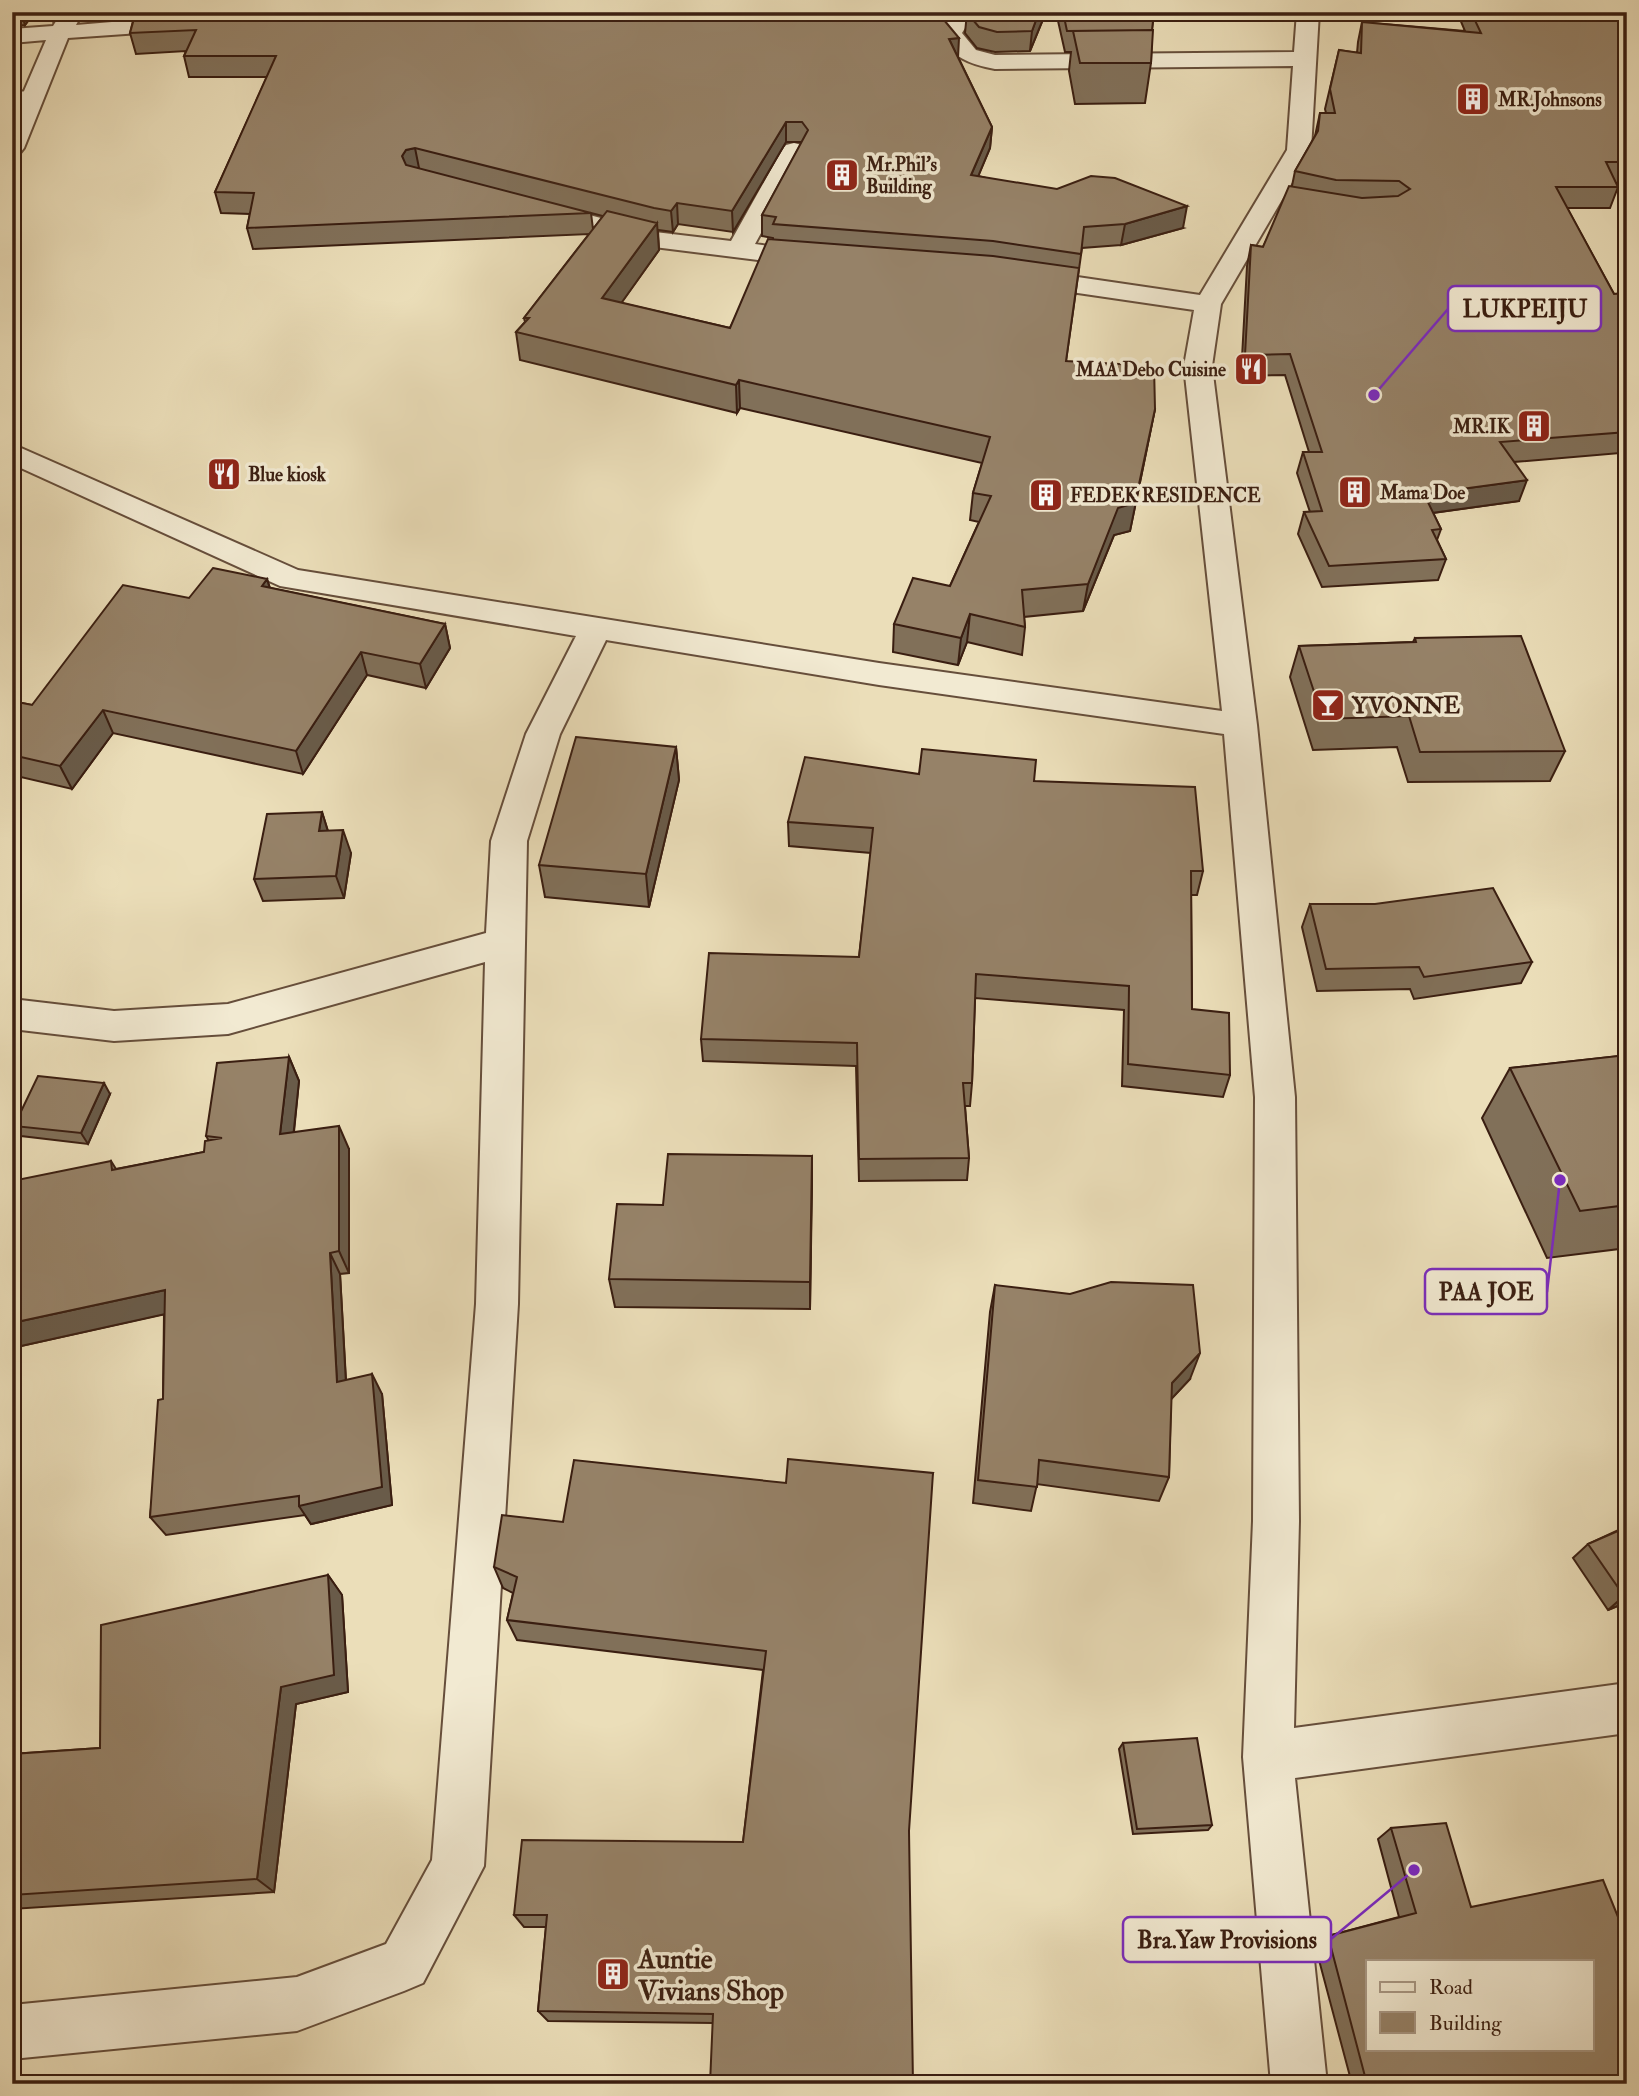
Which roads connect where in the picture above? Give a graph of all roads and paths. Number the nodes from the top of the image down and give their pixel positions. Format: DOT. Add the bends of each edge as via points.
graph roads {
  1 [pos="72,12"];
  2 [pos="964,12"];
  3 [pos="1308,12"];
  4 [pos="211,21"];
  5 [pos="59,34"];
  6 [pos="12,36"];
  7 [pos="1307,60"];
  8 [pos="23,97"];
  9 [pos="12,148"];
  10 [pos="794,150"];
  11 [pos="524,205"];
  12 [pos="738,251"];
  13 [pos="839,261"];
  14 [pos="1005,275"];
  15 [pos="1208,304"];
  16 [pos="12,453"];
  17 [pos="596,628"];
  18 [pos="1240,725"];
  19 [pos="504,942"];
  20 [pos="12,1014"];
  21 [pos="1627,1708"];
  22 [pos="1268,1756"];
  23 [pos="12,2032"];
  24 [pos="1299,2084"];
  1 -- 5 [label="street"];
  2 -- 7 [label="street" via="951,33 958,48 968,58 995,62"];
  3 -- 7 [label="street"];
  4 -- 5 [label="street"];
  5 -- 6 [label="street"];
  5 -- 8 [label="street"];
  7 -- 15 [label="street" via="1298,150 1284,199"];
  8 -- 9 [label="street"];
  10 -- 12 [label="street"];
  11 -- 12 [label="street" via="654,239"];
  12 -- 13 [label="street"];
  14 -- 15 [label="street"];
  15 -- 18 [label="street" via="1198,366"];
  16 -- 17 [label="street" via="291,579"];
  17 -- 18 [label="street"];
  17 -- 19 [label="street" via="543,734 509,841"];
  18 -- 22 [label="street" via="1275,1097 1276,1521"];
  19 -- 20 [label="street" via="229,1018 114,1026"];
  19 -- 23 [label="street" via="497,1304 458,1866 404,1964 297,2004"];
  21 -- 22 [label="street"];
  22 -- 24 [label="street"];
}
